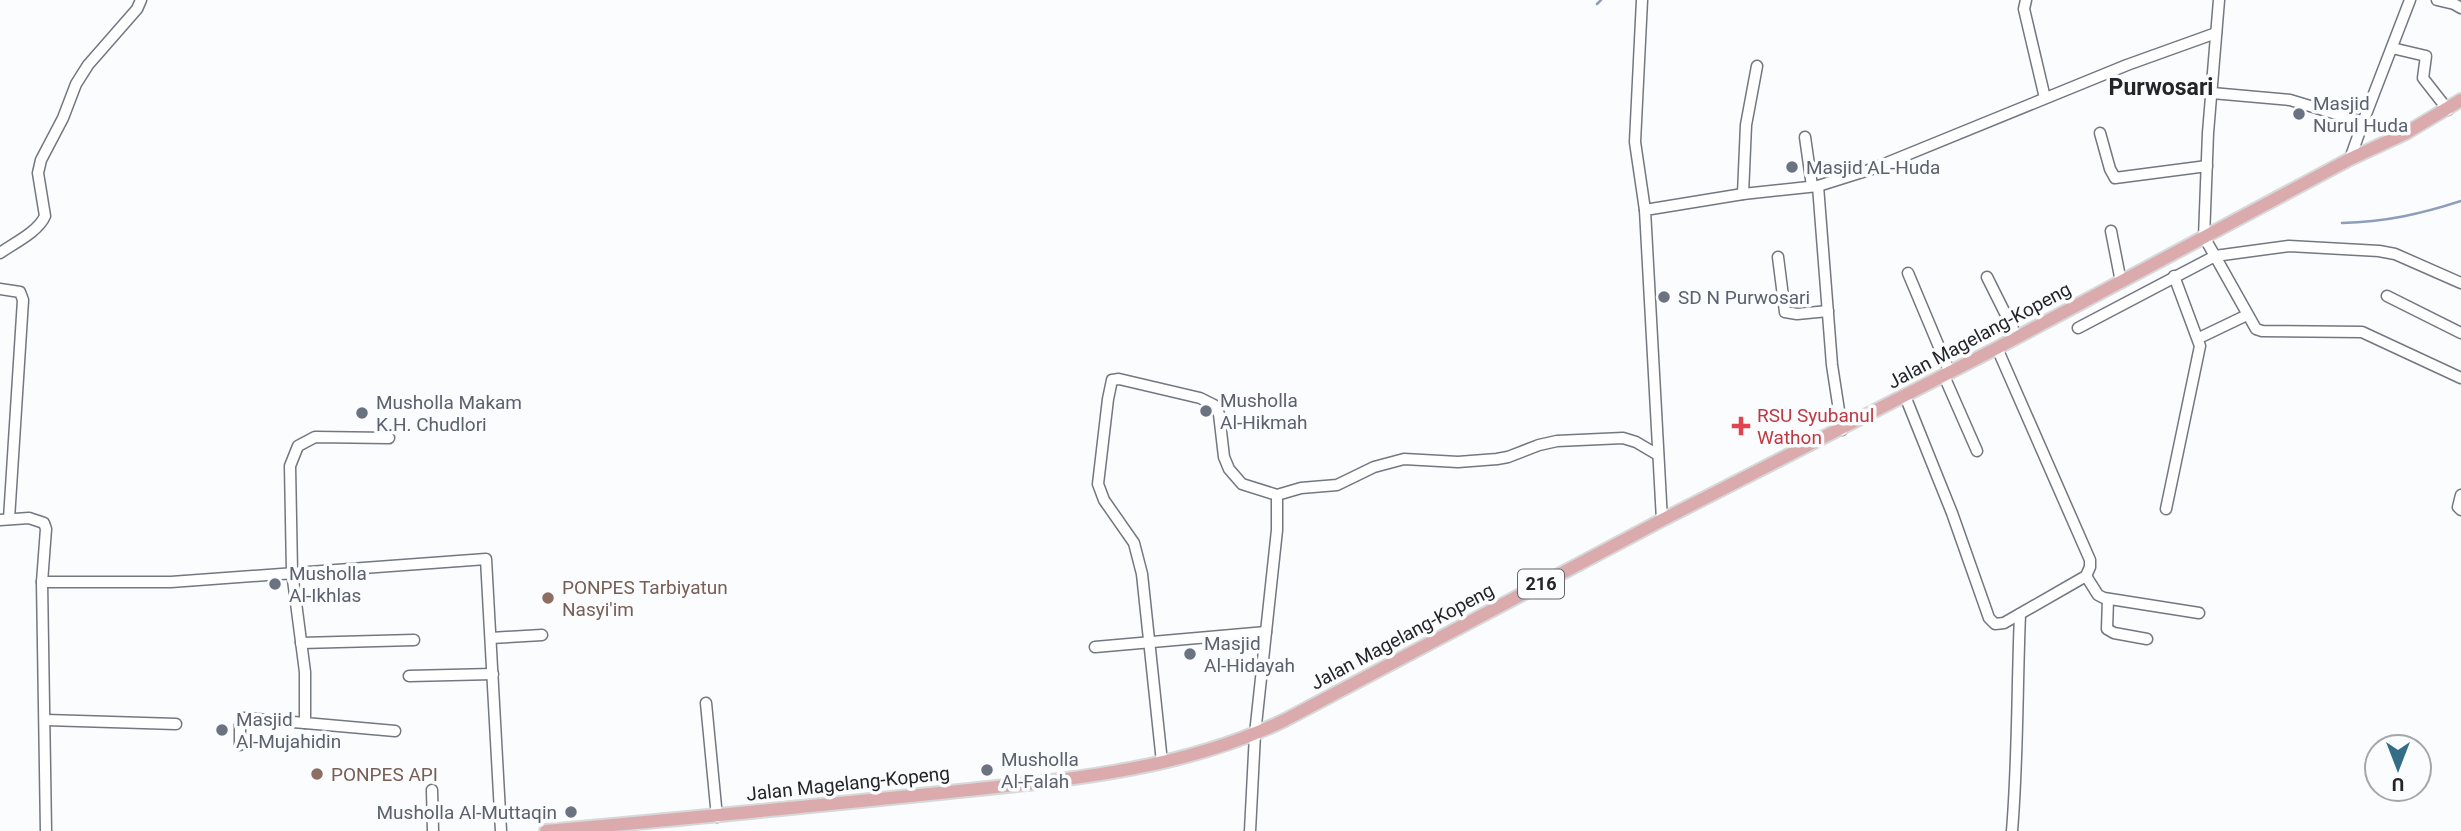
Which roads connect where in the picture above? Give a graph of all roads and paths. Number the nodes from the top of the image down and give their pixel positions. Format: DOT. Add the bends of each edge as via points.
graph roads {
  1 [pos="141,0"];
  2 [pos="1642,0"];
  3 [pos="2026,0"];
  4 [pos="2220,0"];
  5 [pos="2410,0"];
  6 [pos="2437,0"];
  7 [pos="2460,7"];
  8 [pos="2216,33"];
  9 [pos="2392,48"];
  10 [pos="1757,66"];
  11 [pos="2212,93"];
  12 [pos="2045,98"];
  13 [pos="2461,100"];
  14 [pos="2448,110"];
  15 [pos="2363,122"];
  16 [pos="2100,133"];
  17 [pos="1805,137"];
  18 [pos="2350,159"];
  19 [pos="2207,166"];
  20 [pos="1815,186"];
  21 [pos="1743,194"];
  22 [pos="1645,210"];
  23 [pos="2110,231"];
  24 [pos="2204,237"];
  25 [pos="0,253"];
  26 [pos="2215,256"];
  27 [pos="1778,257"];
  28 [pos="1908,273"];
  29 [pos="2174,276"];
  30 [pos="1987,277"];
  31 [pos="2121,282"];
  32 [pos="2461,283"];
  33 [pos="0,289"];
  34 [pos="2388,296"];
  35 [pos="1828,311"];
  36 [pos="2248,315"];
  37 [pos="2078,328"];
  38 [pos="2461,333"];
  39 [pos="2018,337"];
  40 [pos="2199,338"];
  41 [pos="1997,348"];
  42 [pos="1947,374"];
  43 [pos="2461,378"];
  44 [pos="1905,396"];
  45 [pos="1842,430"];
  46 [pos="389,438"];
  47 [pos="1976,451"];
  48 [pos="1658,455"];
  49 [pos="1277,495"];
  50 [pos="2461,495"];
  51 [pos="2166,509"];
  52 [pos="2461,510"];
  53 [pos="4,519"];
  54 [pos="1662,520"];
  55 [pos="292,572"];
  56 [pos="2086,576"];
  57 [pos="42,582"];
  58 [pos="2108,599"];
  59 [pos="2199,613"];
  60 [pos="2020,614"];
  61 [pos="1266,632"];
  62 [pos="542,635"];
  63 [pos="491,638"];
  64 [pos="2147,639"];
  65 [pos="414,640"];
  66 [pos="1148,641"];
  67 [pos="300,643"];
  68 [pos="1095,647"];
  69 [pos="493,674"];
  70 [pos="409,676"];
  71 [pos="706,703"];
  72 [pos="46,720"];
  73 [pos="305,723"];
  74 [pos="176,724"];
  75 [pos="395,731"];
  76 [pos="1255,734"];
  77 [pos="240,745"];
  78 [pos="1162,762"];
  79 [pos="432,790"];
  80 [pos="717,817"];
  81 [pos="46,831"];
  82 [pos="433,831"];
  83 [pos="501,831"];
  84 [pos="546,831"];
  85 [pos="1250,831"];
  86 [pos="2012,831"];
  1 -- 25 [label="street" via="76,84 41,160 42,222"];
  2 -- 22 [label="street" via="1634,142"];
  3 -- 12 [label="street" via="2024,9"];
  4 -- 8 [label="street"];
  5 -- 9 [label="street"];
  6 -- 7 [label="street"];
  8 -- 11 [label="street"];
  8 -- 12 [label="street"];
  9 -- 14 [label="street" via="2426,56 2423,78"];
  9 -- 15 [label="street"];
  10 -- 21 [label="street" via="1746,125"];
  11 -- 15 [label="street" via="2290,100"];
  11 -- 19 [label="street"];
  12 -- 20 [label="street" via="1872,169"];
  13 -- 14 [label="main road, Jalan Magelang-Kopeng / 216"];
  14 -- 18 [label="main road, Jalan Magelang-Kopeng / 216"];
  15 -- 18 [label="street"];
  16 -- 19 [label="street" via="2115,178"];
  17 -- 20 [label="street"];
  18 -- 24 [label="main road, Jalan Magelang-Kopeng / 216"];
  19 -- 24 [label="street"];
  20 -- 21 [label="street"];
  20 -- 35 [label="street"];
  21 -- 22 [label="street"];
  22 -- 48 [label="street"];
  23 -- 31 [label="street"];
  24 -- 26 [label="street"];
  24 -- 31 [label="main road, Jalan Magelang-Kopeng / 216"];
  26 -- 29 [label="street"];
  26 -- 32 [label="street" via="2289,246 2379,251"];
  26 -- 36 [label="street"];
  27 -- 35 [label="street" via="1785,312"];
  28 -- 42 [label="street"];
  29 -- 37 [label="street"];
  29 -- 40 [label="street"];
  30 -- 39 [label="street"];
  31 -- 39 [label="main road, Jalan Magelang-Kopeng / 216"];
  33 -- 53 [label="street" via="20,292 23,300"];
  34 -- 38 [label="street"];
  35 -- 45 [label="street"];
  36 -- 40 [label="street"];
  36 -- 43 [label="street" via="2262,331 2362,332"];
  39 -- 41 [label="main road, Jalan Magelang-Kopeng / 216"];
  40 -- 51 [label="street" via="2200,356"];
  41 -- 42 [label="main road, Jalan Magelang-Kopeng / 216"];
  41 -- 56 [label="street" via="2090,560"];
  42 -- 44 [label="main road, Jalan Magelang-Kopeng / 216"];
  42 -- 47 [label="street"];
  44 -- 45 [label="main road, Jalan Magelang-Kopeng / 216"];
  44 -- 60 [label="street" via="1989,618 1999,625"];
  45 -- 54 [label="main road, Jalan Magelang-Kopeng / 216"];
  46 -- 55 [label="street" via="315,437 298,446 289,478"];
  48 -- 49 [label="street" via="1623,438 1557,441 1497,459 1404,459 1337,485"];
  48 -- 54 [label="street"];
  49 -- 61 [label="street"];
  49 -- 66 [label="street" via="1242,484 1229,469 1219,414 1213,405 1200,398 1112,380 1098,484 1134,543 1142,574"];
  50 -- 52 [label="street"];
  53 -- 57 [label="street" via="44,523"];
  54 -- 76 [label="main road, Jalan Magelang-Kopeng / 216"];
  55 -- 57 [label="street" via="151,583"];
  55 -- 63 [label="street" via="486,559"];
  55 -- 67 [label="street"];
  56 -- 58 [label="street" via="2098,595"];
  56 -- 60 [label="street"];
  57 -- 72 [label="street"];
  58 -- 59 [label="street"];
  58 -- 64 [label="street" via="2107,629"];
  60 -- 86 [label="street"];
  61 -- 66 [label="street"];
  61 -- 76 [label="street"];
  62 -- 63 [label="street"];
  63 -- 69 [label="street"];
  65 -- 67 [label="street"];
  66 -- 68 [label="street"];
  66 -- 78 [label="street"];
  67 -- 73 [label="street"];
  69 -- 70 [label="street"];
  69 -- 83 [label="street"];
  71 -- 80 [label="street"];
  72 -- 74 [label="street"];
  72 -- 81 [label="street"];
  73 -- 75 [label="street"];
  73 -- 77 [label="street" via="243,718"];
  76 -- 78 [label="main road, Jalan Magelang-Kopeng / 216"];
  76 -- 85 [label="street"];
  78 -- 80 [label="main road, Jalan Magelang-Kopeng / 216" via="1117,773"];
  79 -- 82 [label="street"];
  80 -- 84 [label="main road, Jalan Magelang-Kopeng / 216"];
}
